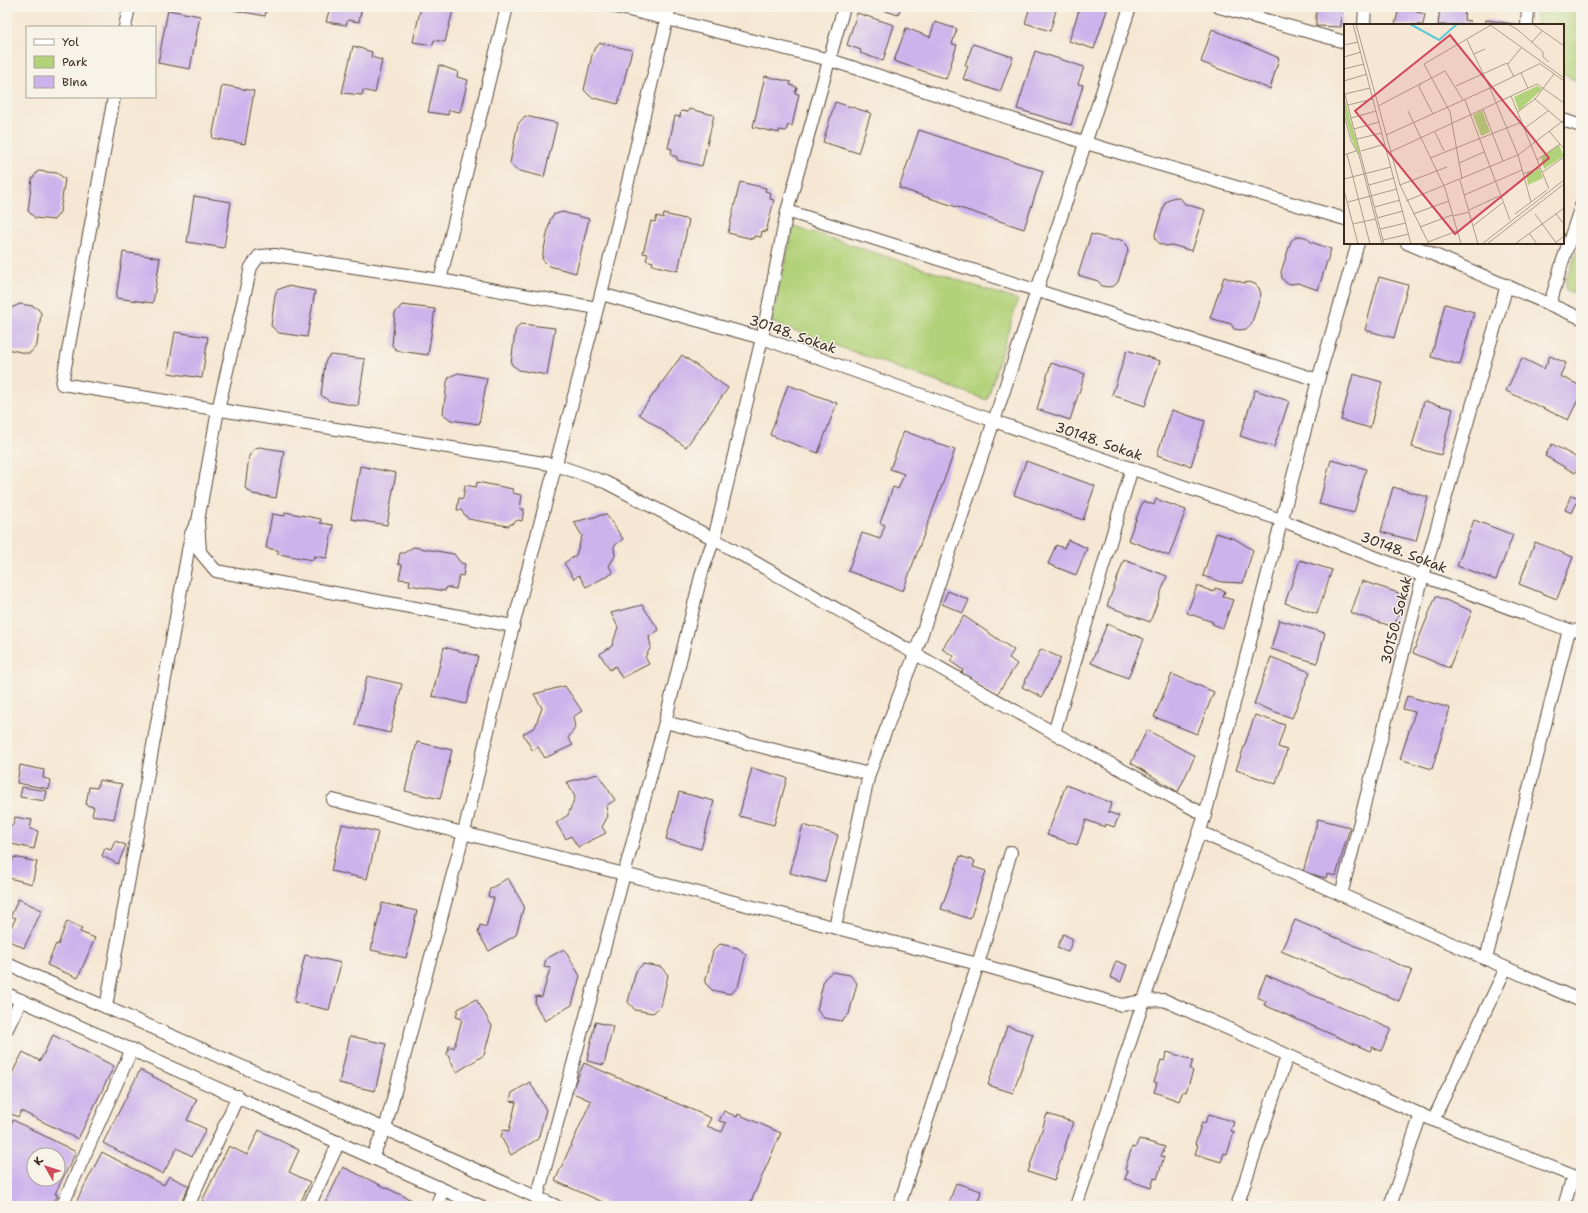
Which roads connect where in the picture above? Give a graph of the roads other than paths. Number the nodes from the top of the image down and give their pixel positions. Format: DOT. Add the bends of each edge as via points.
graph roads {
  1 [pos="129,7"];
  2 [pos="507,7"];
  3 [pos="616,7"];
  4 [pos="844,7"];
  5 [pos="1130,7"];
  6 [pos="1219,7"];
  7 [pos="1365,7"];
  8 [pos="1528,7"];
  9 [pos="669,13"];
  10 [pos="1364,24"];
  11 [pos="1527,24"];
  12 [pos="126,26"];
  13 [pos="1344,42"];
  14 [pos="830,60"];
  15 [pos="114,98"];
  16 [pos="1564,120"];
  17 [pos="1581,126"];
  18 [pos="1086,143"];
  19 [pos="1581,206"];
  20 [pos="788,211"];
  21 [pos="1344,219"];
  22 [pos="1358,244"];
  23 [pos="1409,244"];
  24 [pos="440,280"];
  25 [pos="1507,285"];
  26 [pos="1038,292"];
  27 [pos="601,294"];
  28 [pos="1550,304"];
  29 [pos="596,308"];
  30 [pos="1581,318"];
  31 [pos="762,338"];
  32 [pos="1318,380"];
  33 [pos="218,410"];
  34 [pos="994,421"];
  35 [pos="556,465"];
  36 [pos="1132,468"];
  37 [pos="1281,520"];
  38 [pos="198,521"];
  39 [pos="714,539"];
  40 [pos="1423,576"];
  41 [pos="513,626"];
  42 [pos="1575,630"];
  43 [pos="915,654"];
  44 [pos="665,722"];
  45 [pos="1054,733"];
  46 [pos="869,774"];
  47 [pos="333,800"];
  48 [pos="1205,815"];
  49 [pos="464,832"];
  50 [pos="1200,832"];
  51 [pos="1011,852"];
  52 [pos="623,874"];
  53 [pos="1341,895"];
  54 [pos="834,927"];
  55 [pos="1486,959"];
  56 [pos="7,964"];
  57 [pos="978,964"];
  58 [pos="1506,968"];
  59 [pos="7,994"];
  60 [pos="21,1000"];
  61 [pos="1143,1001"];
  62 [pos="1581,1001"];
  63 [pos="106,1007"];
  64 [pos="7,1029"];
  65 [pos="132,1049"];
  66 [pos="1287,1056"];
  67 [pos="238,1096"];
  68 [pos="1421,1114"];
  69 [pos="1433,1120"];
  70 [pos="386,1129"];
  71 [pos="338,1142"];
  72 [pos="372,1157"];
  73 [pos="1577,1177"];
  74 [pos="444,1190"];
  75 [pos="537,1198"];
  76 [pos="62,1206"];
  77 [pos="188,1206"];
  78 [pos="310,1206"];
  79 [pos="436,1206"];
  80 [pos="480,1206"];
  81 [pos="556,1206"];
  82 [pos="899,1206"];
  83 [pos="1076,1206"];
  84 [pos="1237,1206"];
  85 [pos="1390,1206"];
  86 [pos="1564,1206"];
  1 -- 12 [label="street"];
  2 -- 24 [label="street"];
  3 -- 9 [label="street"];
  4 -- 14 [label="street"];
  5 -- 18 [label="street"];
  6 -- 13 [label="street"];
  7 -- 10 [label="street"];
  8 -- 11 [label="street"];
  9 -- 14 [label="street"];
  9 -- 27 [label="street"];
  14 -- 18 [label="street"];
  14 -- 20 [label="street"];
  15 -- 33 [label="street" via="62,384"];
  16 -- 17 [label="street"];
  18 -- 21 [label="street"];
  18 -- 26 [label="street"];
  19 -- 28 [label="street"];
  20 -- 26 [label="street"];
  20 -- 31 [label="street"];
  22 -- 32 [label="street"];
  23 -- 25 [label="street"];
  24 -- 29 [label="street"];
  24 -- 33 [label="street" via="275,255 259,256 250,268"];
  25 -- 28 [label="street"];
  25 -- 40 [label="street, 30150. Sokak"];
  26 -- 32 [label="street"];
  26 -- 34 [label="street"];
  27 -- 29 [label="street"];
  27 -- 31 [label="street, 30148. Sokak"];
  28 -- 30 [label="street"];
  29 -- 35 [label="street"];
  31 -- 34 [label="street, 30148. Sokak"];
  31 -- 39 [label="street"];
  32 -- 37 [label="street"];
  33 -- 35 [label="street"];
  33 -- 38 [label="street"];
  34 -- 36 [label="street, 30148. Sokak"];
  34 -- 43 [label="street"];
  35 -- 39 [label="street" via="605,482"];
  35 -- 41 [label="street"];
  36 -- 37 [label="street, 30148. Sokak"];
  36 -- 45 [label="street"];
  37 -- 40 [label="street, 30148. Sokak"];
  37 -- 48 [label="street"];
  38 -- 41 [label="street" via="200,552 216,571"];
  38 -- 63 [label="street" via="191,534"];
  39 -- 43 [label="street"];
  39 -- 44 [label="street" via="702,572"];
  40 -- 42 [label="street, 30148. Sokak"];
  40 -- 53 [label="street, 30150. Sokak"];
  41 -- 49 [label="street"];
  42 -- 55 [label="street"];
  43 -- 45 [label="street"];
  43 -- 46 [label="street"];
  44 -- 46 [label="street"];
  44 -- 52 [label="street"];
  45 -- 48 [label="street"];
  46 -- 54 [label="street"];
  47 -- 49 [label="street"];
  48 -- 50 [label="street"];
  49 -- 52 [label="street"];
  49 -- 70 [label="street"];
  50 -- 53 [label="street"];
  50 -- 61 [label="street"];
  51 -- 57 [label="street"];
  52 -- 54 [label="street"];
  52 -- 75 [label="street"];
  53 -- 55 [label="street"];
  54 -- 57 [label="street"];
  55 -- 58 [label="street"];
  56 -- 63 [label="street"];
  57 -- 61 [label="street" via="1122,1005"];
  57 -- 82 [label="street"];
  58 -- 62 [label="street"];
  58 -- 69 [label="street"];
  59 -- 60 [label="street"];
  60 -- 64 [label="street"];
  60 -- 65 [label="street"];
  61 -- 66 [label="street" via="1164,1000"];
  61 -- 83 [label="street"];
  63 -- 70 [label="street"];
  65 -- 67 [label="street"];
  65 -- 76 [label="street"];
  66 -- 68 [label="street"];
  66 -- 84 [label="street"];
  67 -- 71 [label="street"];
  67 -- 77 [label="street"];
  68 -- 69 [label="street"];
  68 -- 85 [label="street"];
  69 -- 73 [label="street"];
  70 -- 72 [label="street"];
  70 -- 75 [label="street"];
  71 -- 72 [label="street"];
  71 -- 78 [label="street"];
  72 -- 74 [label="street"];
  73 -- 86 [label="street"];
  74 -- 79 [label="street"];
  74 -- 80 [label="street"];
  75 -- 81 [label="street"];
}
